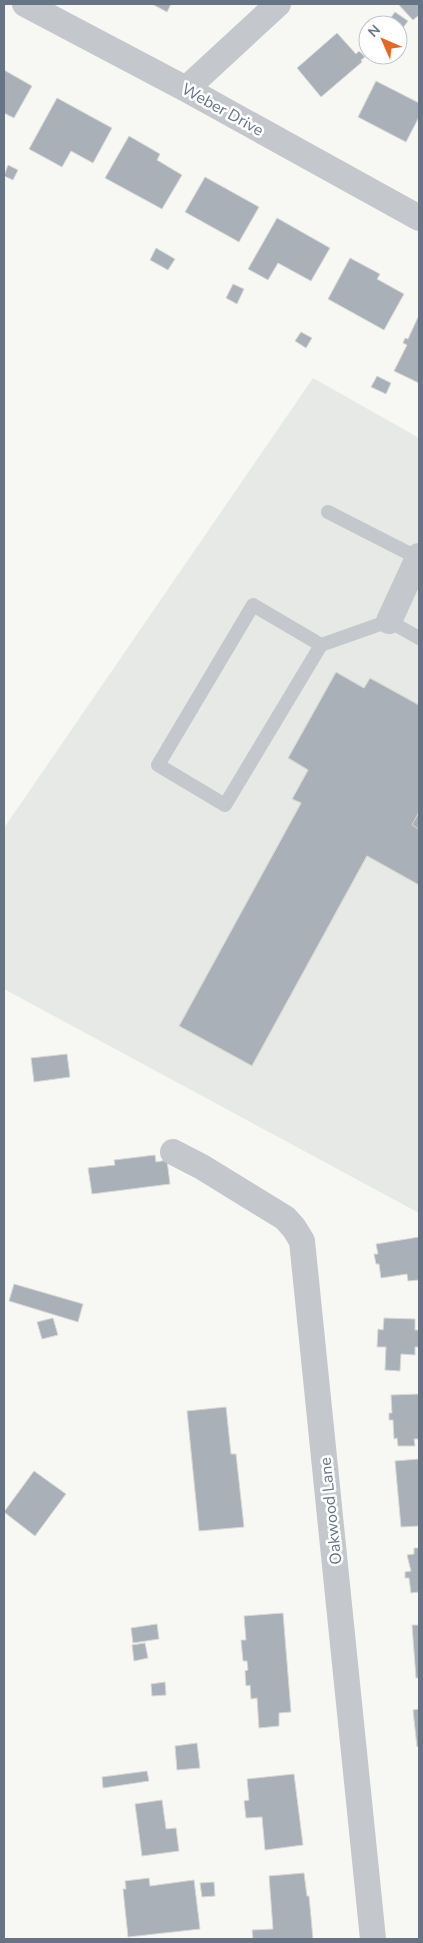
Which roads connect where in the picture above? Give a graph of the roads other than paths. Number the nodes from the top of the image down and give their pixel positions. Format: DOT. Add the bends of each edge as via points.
graph roads {
  1 [pos="25,4"];
  2 [pos="278,4"];
  3 [pos="186,89"];
  4 [pos="419,218"];
  5 [pos="328,512"];
  6 [pos="419,557"];
  7 [pos="388,622"];
  8 [pos="419,638"];
  9 [pos="321,645"];
  10 [pos="173,1152"];
  11 [pos="373,1939"];
  1 -- 3 [label="street, Weber Drive"];
  2 -- 3 [label="street"];
  3 -- 4 [label="street, Weber Drive"];
  5 -- 6 [label="lane"];
  6 -- 7 [label="street"];
  7 -- 8 [label="lane"];
  7 -- 9 [label="lane"];
  9 -- 9 [label="lane" via="225,805 158,765 253,605"];
  10 -- 11 [label="street, Oakwood Lane" via="285,1218 302,1241"];
}
